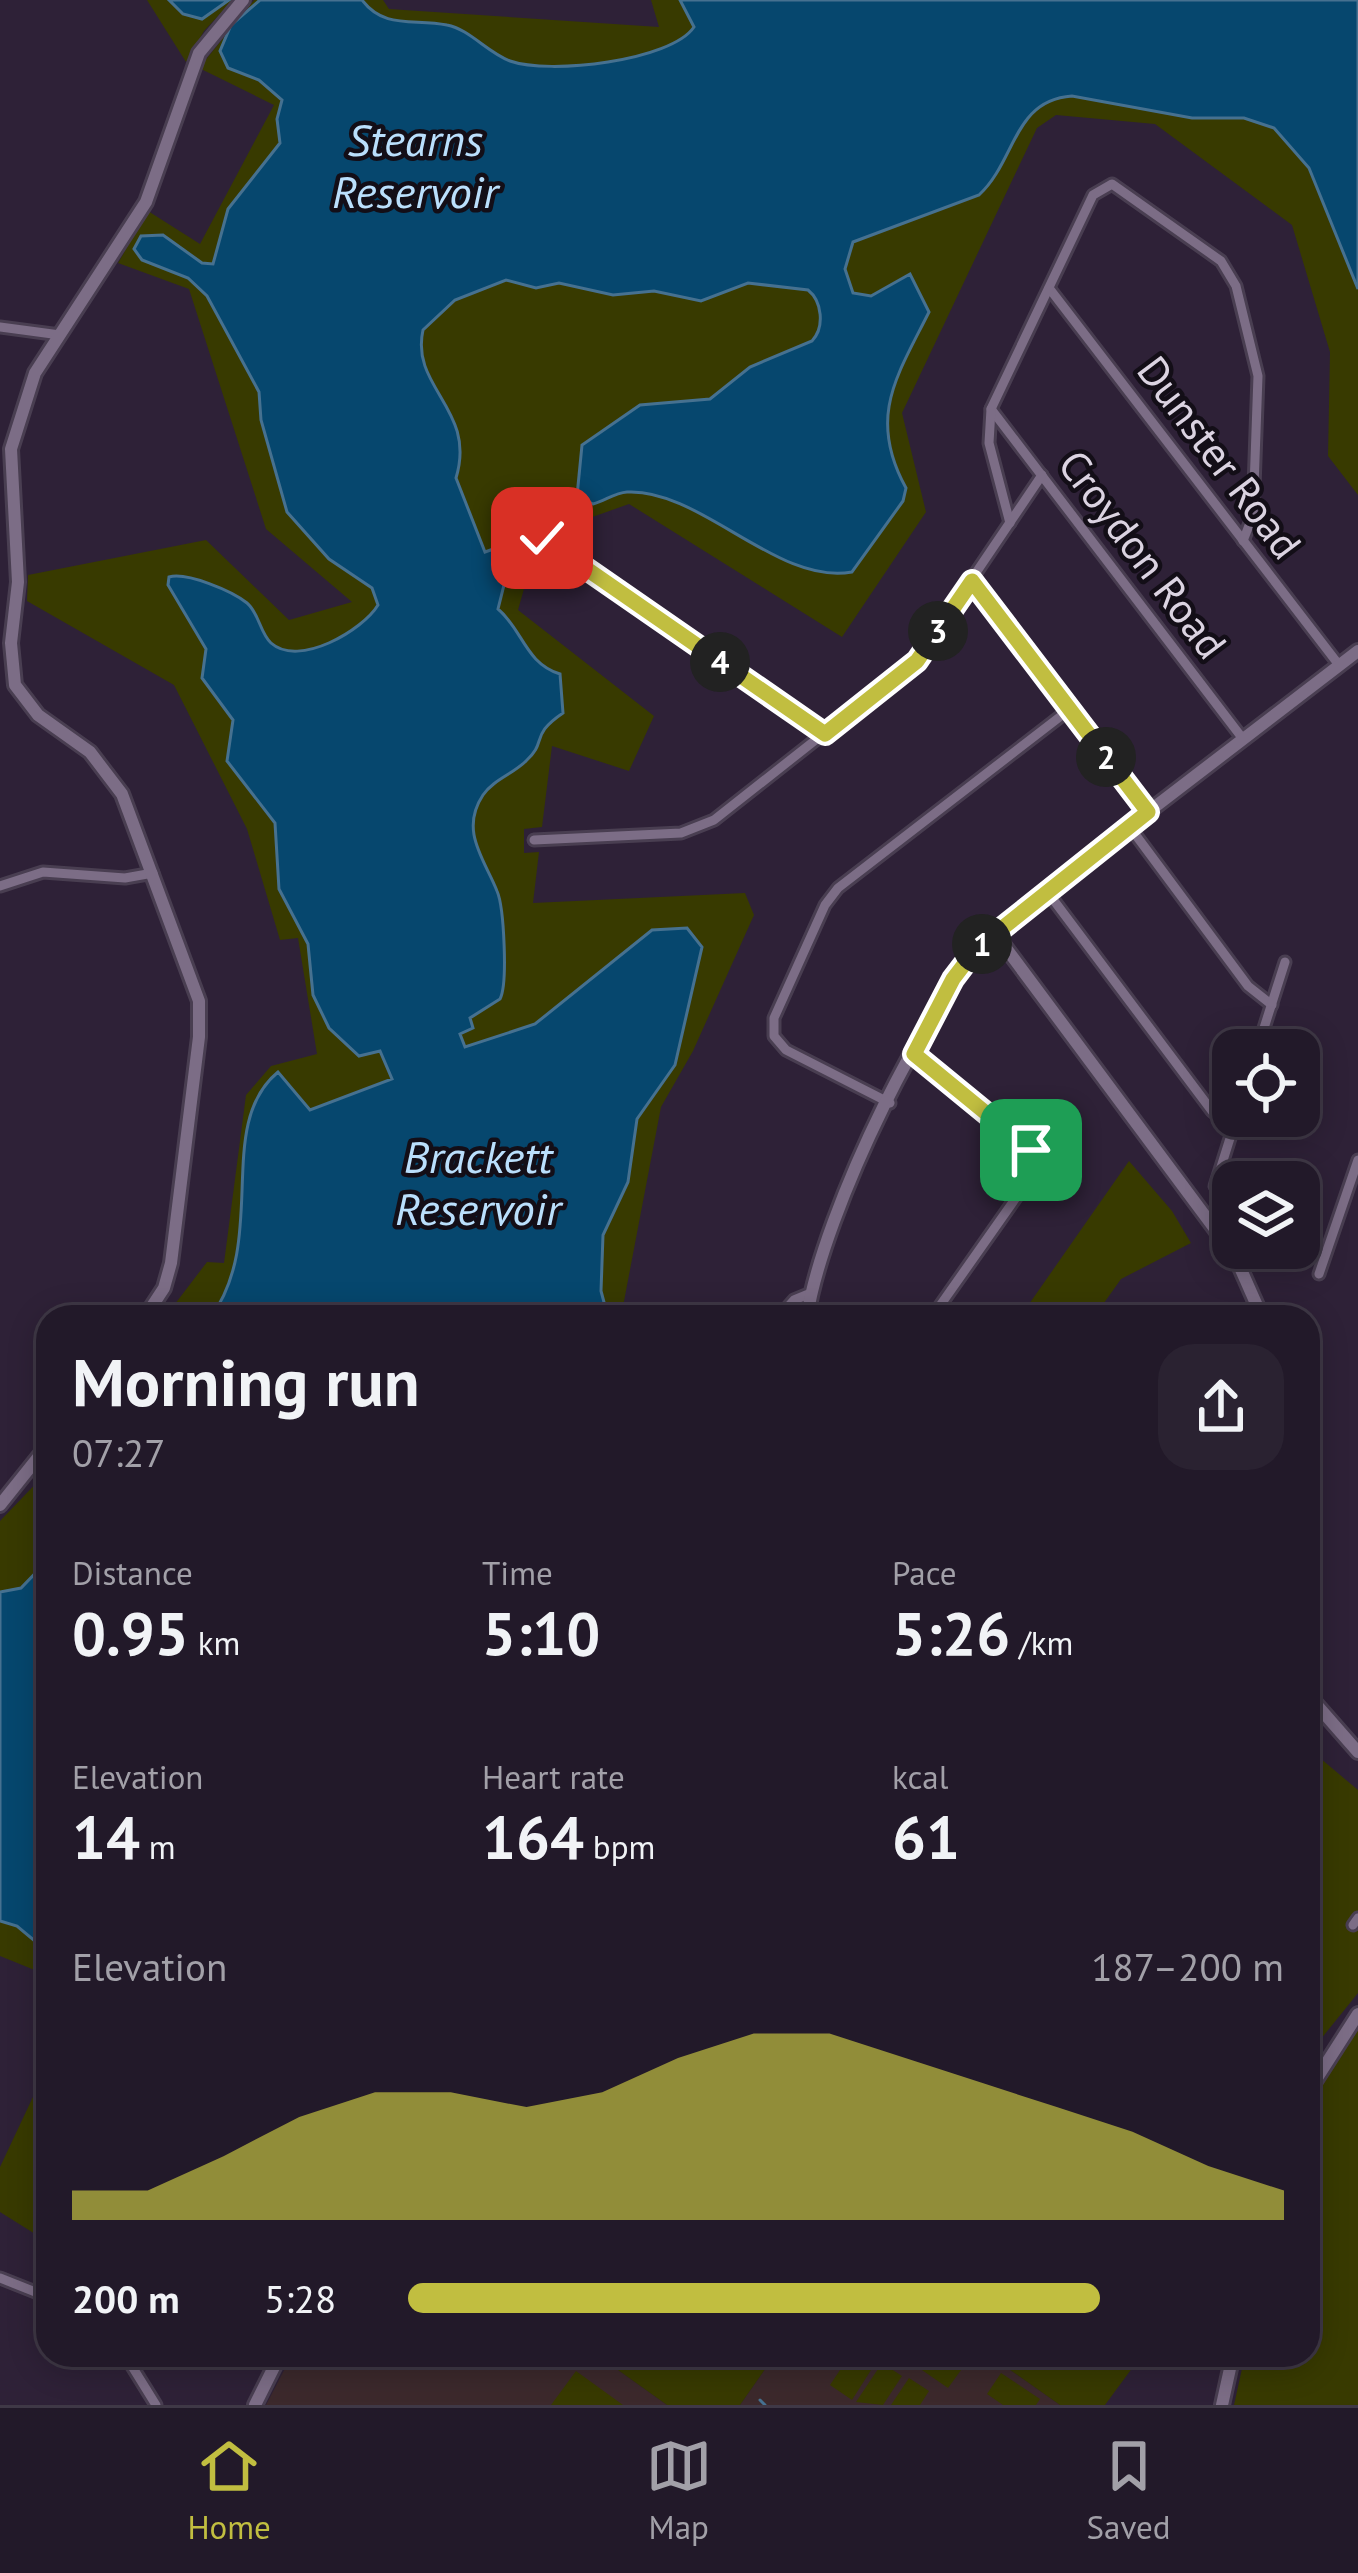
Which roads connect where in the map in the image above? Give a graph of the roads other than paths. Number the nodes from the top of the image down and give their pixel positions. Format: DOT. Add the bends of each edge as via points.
graph roads {
  1 [pos="243,0"];
  2 [pos="1049,288"];
  3 [pos="0,326"];
  4 [pos="60,335"];
  5 [pos="991,410"];
  6 [pos="6,449"];
  7 [pos="1042,476"];
  8 [pos="1010,523"];
  9 [pos="542,538"];
  10 [pos="1243,541"];
  11 [pos="972,581"];
  12 [pos="1358,651"];
  13 [pos="1339,665"];
  14 [pos="1070,709"];
  15 [pos="825,734"];
  16 [pos="1243,739"];
  17 [pos="1148,812"];
  18 [pos="1129,826"];
  19 [pos="534,840"];
  20 [pos="155,873"];
  21 [pos="0,886"];
  22 [pos="1046,890"];
  23 [pos="994,932"];
  24 [pos="1285,962"];
  25 [pos="1272,1004"];
  26 [pos="1264,1029"];
  27 [pos="914,1054"];
  28 [pos="890,1102"];
  29 [pos="1212,1111"];
  30 [pos="1358,1160"];
  31 [pos="1319,1274"];
  32 [pos="811,1293"];
  33 [pos="153,1305"];
  34 [pos="790,1305"];
  35 [pos="809,1305"];
  36 [pos="940,1305"];
  37 [pos="1257,1305"];
  38 [pos="36,1460"];
  39 [pos="0,1504"];
  40 [pos="1320,1709"];
  41 [pos="1358,1752"];
  42 [pos="1358,2014"];
  43 [pos="1320,2073"];
  44 [pos="0,2278"];
  45 [pos="36,2292"];
  46 [pos="132,2367"];
  47 [pos="274,2367"];
  48 [pos="1230,2367"];
  49 [pos="156,2405"];
  50 [pos="255,2405"];
  51 [pos="1222,2405"];
  1 -- 4 [label="street" via="199,53 146,202"];
  2 -- 5 [label="street"];
  2 -- 10 [label="street, Dunster Road"];
  2 -- 10 [label="street" via="1093,195 1106,184 1226,267 1258,364 1253,515"];
  3 -- 4 [label="street"];
  4 -- 6 [label="street" via="28,386"];
  5 -- 7 [label="street, Croydon Road"];
  5 -- 8 [label="street" via="989,443"];
  6 -- 20 [label="street" via="18,582 15,685 29,707 106,771"];
  7 -- 8 [label="street"];
  7 -- 16 [label="street, Croydon Road"];
  8 -- 11 [label="street"];
  9 -- 15 [label="street"];
  10 -- 13 [label="street, Dunster Road"];
  11 -- 14 [label="street"];
  11 -- 15 [label="street" via="917,661"];
  12 -- 13 [label="street"];
  13 -- 16 [label="street"];
  14 -- 17 [label="street"];
  14 -- 28 [label="street" via="824,905 774,1018 774,1036 786,1050"];
  15 -- 19 [label="street" via="699,828"];
  16 -- 17 [label="street"];
  17 -- 18 [label="street"];
  18 -- 22 [label="street"];
  18 -- 25 [label="street" via="1248,986"];
  20 -- 21 [label="street" via="43,872"];
  20 -- 33 [label="street" via="200,1024 171,1263"];
  22 -- 23 [label="street"];
  22 -- 29 [label="street"];
  23 -- 27 [label="street" via="960,967"];
  23 -- 37 [label="street" via="1235,1256"];
  24 -- 25 [label="street"];
  25 -- 26 [label="street"];
  27 -- 28 [label="street"];
  27 -- 36 [label="street" via="1037,1160"];
  28 -- 32 [label="street" via="834,1218"];
  30 -- 31 [label="street"];
  32 -- 34 [label="street"];
  32 -- 35 [label="street"];
  38 -- 39 [label="street"];
  40 -- 41 [label="street"];
  42 -- 43 [label="street"];
  44 -- 45 [label="street"];
  46 -- 49 [label="street"];
  47 -- 50 [label="street"];
  48 -- 51 [label="street"];
}
